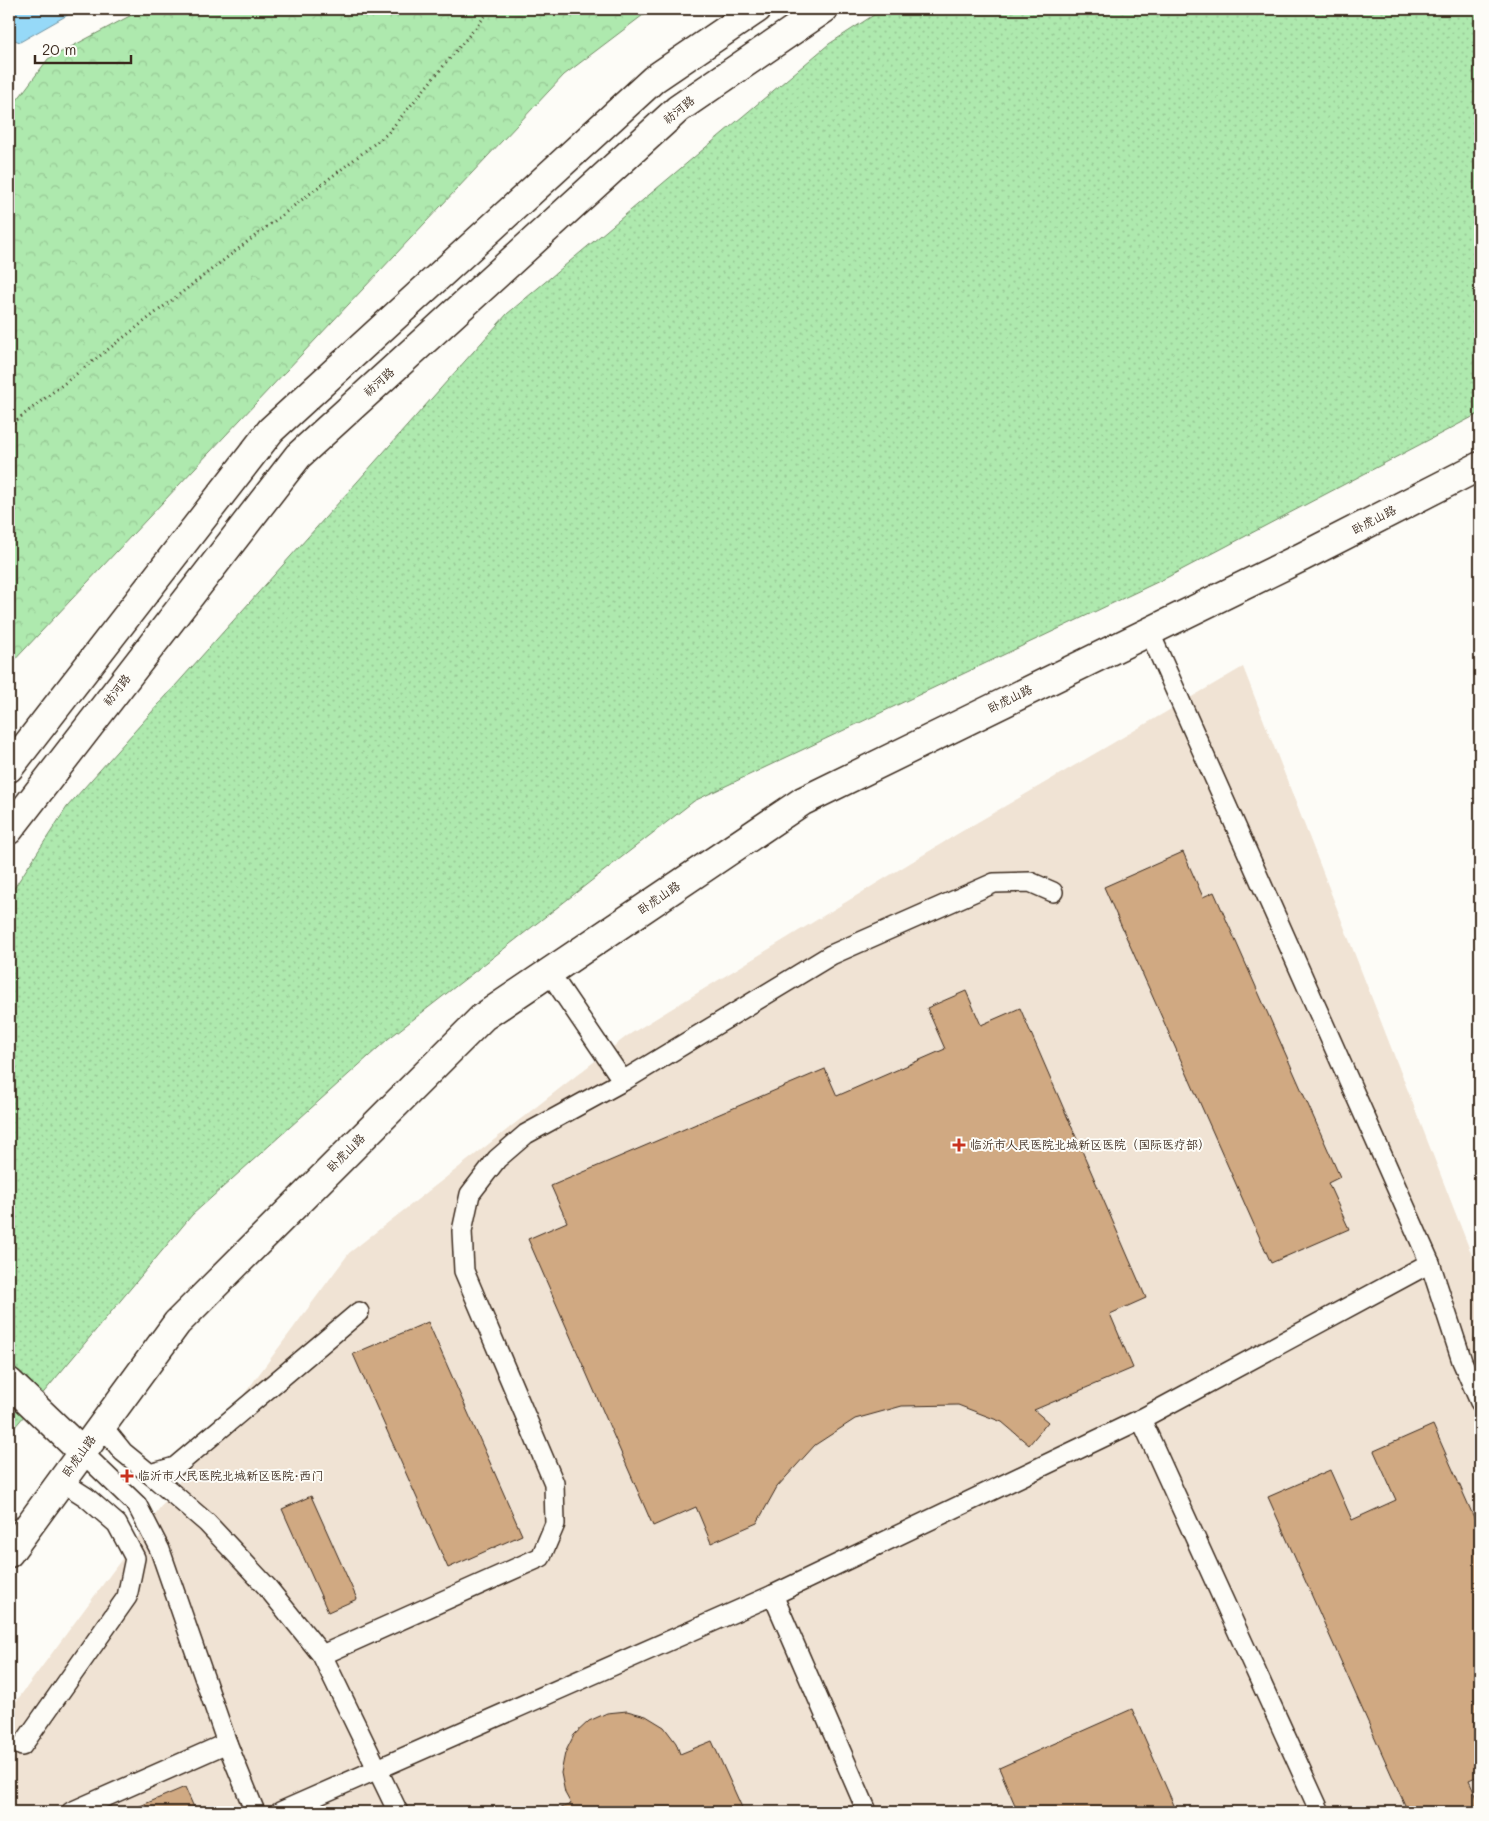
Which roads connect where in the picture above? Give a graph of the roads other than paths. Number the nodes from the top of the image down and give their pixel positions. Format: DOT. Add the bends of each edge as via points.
graph roads {
  1 [pos="757,9"];
  2 [pos="824,9"];
  3 [pos="1480,466"];
  4 [pos="1149,631"];
  5 [pos="9,768"];
  6 [pos="9,830"];
  7 [pos="1053,892"];
  8 [pos="550,972"];
  9 [pos="623,1081"];
  10 [pos="1430,1263"];
  11 [pos="359,1312"];
  12 [pos="9,1382"];
  13 [pos="1480,1402"];
  14 [pos="1141,1419"];
  15 [pos="102,1426"];
  16 [pos="82,1452"];
  17 [pos="150,1474"];
  18 [pos="61,1481"];
  19 [pos="9,1553"];
  20 [pos="773,1595"];
  21 [pos="322,1655"];
  22 [pos="227,1744"];
  23 [pos="22,1746"];
  24 [pos="380,1770"];
  25 [pos="866,1809"];
  26 [pos="71,1812"];
  27 [pos="255,1812"];
  28 [pos="280,1812"];
  29 [pos="398,1812"];
  30 [pos="1320,1812"];
  1 -- 5 [label="main road" via="654,79 270,430"];
  2 -- 6 [label="main road, 祊河路" via="678,108 298,456"];
  3 -- 4 [label="main road, 卧虎山路"];
  4 -- 8 [label="main road, 卧虎山路" via="803,801"];
  4 -- 10 [label="lane"];
  7 -- 9 [label="lane" via="1030,882 994,883 869,937 830,955"];
  8 -- 9 [label="lane"];
  8 -- 15 [label="main road, 卧虎山路" via="483,1017 177,1323"];
  9 -- 21 [label="lane" via="526,1134 497,1159 470,1194 462,1231 464,1271 554,1483 556,1524 540,1557"];
  10 -- 13 [label="lane" via="1462,1361"];
  10 -- 14 [label="lane"];
  11 -- 17 [label="lane" via="175,1467"];
  12 -- 16 [label="main road"];
  14 -- 20 [label="lane"];
  14 -- 30 [label="lane"];
  15 -- 16 [label="main road, 卧虎山路"];
  15 -- 17 [label="lane" via="123,1452"];
  16 -- 18 [label="main road, 卧虎山路"];
  16 -- 22 [label="lane" via="137,1504 160,1550"];
  17 -- 21 [label="lane" via="207,1523 267,1586"];
  18 -- 19 [label="main road, 卧虎山路"];
  18 -- 23 [label="lane" via="86,1497 117,1524 135,1558 127,1597"];
  20 -- 24 [label="lane"];
  20 -- 25 [label="lane"];
  21 -- 24 [label="lane"];
  22 -- 26 [label="lane"];
  22 -- 27 [label="lane"];
  24 -- 28 [label="lane"];
  24 -- 29 [label="lane"];
}
